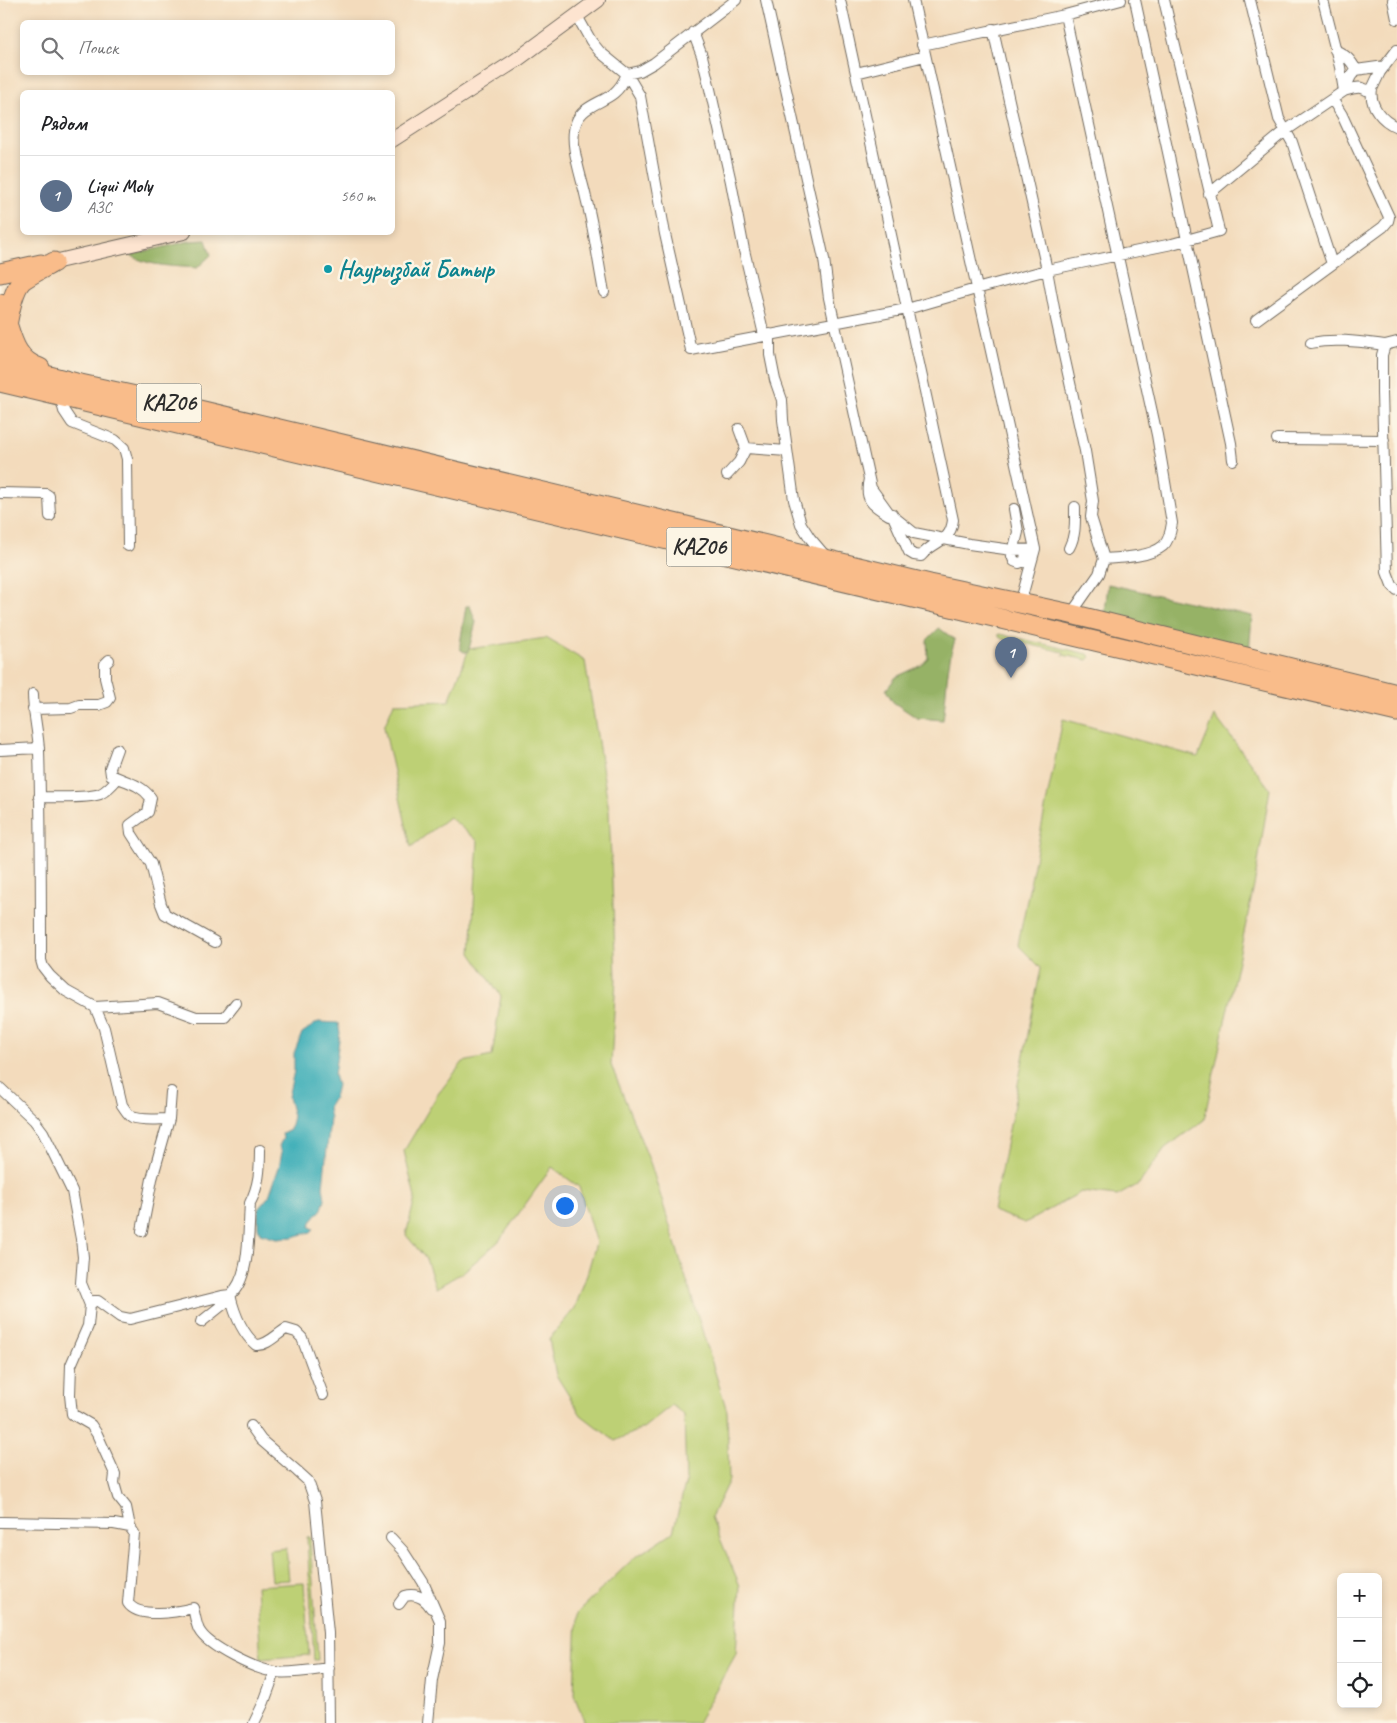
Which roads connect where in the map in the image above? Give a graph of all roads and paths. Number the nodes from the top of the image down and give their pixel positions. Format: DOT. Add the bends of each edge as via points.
graph roads {
  1 [pos="598,0"];
  2 [pos="736,0"];
  3 [pos="766,0"];
  4 [pos="840,0"];
  5 [pos="913,0"];
  6 [pos="1121,0"];
  7 [pos="1135,0"];
  8 [pos="1164,0"];
  9 [pos="1250,0"];
  10 [pos="1323,0"];
  11 [pos="1393,0"];
  12 [pos="1065,15"];
  13 [pos="577,16"];
  14 [pos="1397,19"];
  15 [pos="993,29"];
  16 [pos="693,32"];
  17 [pos="922,45"];
  18 [pos="1336,50"];
  19 [pos="1397,50"];
  20 [pos="925,56"];
  21 [pos="1385,66"];
  22 [pos="1356,70"];
  23 [pos="856,73"];
  24 [pos="627,74"];
  25 [pos="1372,89"];
  26 [pos="1344,91"];
  27 [pos="1332,99"];
  28 [pos="1397,127"];
  29 [pos="1285,131"];
  30 [pos="395,138"];
  31 [pos="1210,194"];
  32 [pos="1393,220"];
  33 [pos="171,235"];
  34 [pos="1188,240"];
  35 [pos="1117,256"];
  36 [pos="54,262"];
  37 [pos="1332,264"];
  38 [pos="1047,270"];
  39 [pos="0,273"];
  40 [pos="976,289"];
  41 [pos="604,292"];
  42 [pos="0,304"];
  43 [pos="907,309"];
  44 [pos="1256,320"];
  45 [pos="834,322"];
  46 [pos="8,326"];
  47 [pos="767,334"];
  48 [pos="1397,342"];
  49 [pos="1311,343"];
  50 [pos="1385,346"];
  51 [pos="0,354"];
  52 [pos="0,363"];
  53 [pos="0,382"];
  54 [pos="76,383"];
  55 [pos="60,395"];
  56 [pos="739,429"];
  57 [pos="1277,439"];
  58 [pos="1384,440"];
  59 [pos="746,448"];
  60 [pos="787,451"];
  61 [pos="1233,460"];
  62 [pos="726,475"];
  63 [pos="0,492"];
  64 [pos="1093,501"];
  65 [pos="1075,508"];
  66 [pos="1014,509"];
  67 [pos="892,514"];
  68 [pos="50,516"];
  69 [pos="1076,526"];
  70 [pos="944,539"];
  71 [pos="128,546"];
  72 [pos="1069,548"];
  73 [pos="1014,550"];
  74 [pos="1030,550"];
  75 [pos="1104,559"];
  76 [pos="828,560"];
  77 [pos="1397,590"];
  78 [pos="1020,604"];
  79 [pos="1072,614"];
  80 [pos="109,660"];
  81 [pos="32,694"];
  82 [pos="1397,694"];
  83 [pos="33,709"];
  84 [pos="1397,712"];
  85 [pos="38,748"];
  86 [pos="117,749"];
  87 [pos="0,750"];
  88 [pos="118,778"];
  89 [pos="40,797"];
  90 [pos="215,942"];
  91 [pos="236,1004"];
  92 [pos="95,1007"];
  93 [pos="0,1088"];
  94 [pos="171,1092"];
  95 [pos="169,1119"];
  96 [pos="260,1150"];
  97 [pos="142,1230"];
  98 [pos="230,1297"];
  99 [pos="94,1303"];
  100 [pos="201,1322"];
  101 [pos="323,1395"];
  102 [pos="251,1426"];
  103 [pos="0,1522"];
  104 [pos="130,1527"];
  105 [pos="391,1538"];
  106 [pos="399,1604"];
  107 [pos="440,1619"];
  108 [pos="329,1668"];
  109 [pos="274,1672"];
  110 [pos="254,1723"];
  111 [pos="329,1723"];
  112 [pos="428,1723"];
  1 -- 13 [label="main road"];
  2 -- 16 [label="street"];
  3 -- 45 [label="street" via="824,259"];
  4 -- 23 [label="street"];
  5 -- 17 [label="street"];
  6 -- 12 [label="street"];
  7 -- 34 [label="street"];
  8 -- 31 [label="street"];
  9 -- 29 [label="street" via="1279,119"];
  10 -- 18 [label="street"];
  11 -- 14 [label="street"];
  12 -- 15 [label="street"];
  12 -- 35 [label="street"];
  13 -- 24 [label="street" via="600,52"];
  13 -- 30 [label="main road" via="515,61"];
  15 -- 17 [label="street"];
  15 -- 38 [label="street"];
  16 -- 24 [label="street" via="654,63"];
  16 -- 47 [label="street" via="710,89 744,250"];
  17 -- 20 [label="street"];
  18 -- 22 [label="street" via="1351,61"];
  18 -- 26 [label="street"];
  19 -- 21 [label="street"];
  20 -- 23 [label="street"];
  20 -- 40 [label="street"];
  21 -- 22 [label="street"];
  21 -- 25 [label="street"];
  22 -- 26 [label="street"];
  23 -- 43 [label="street"];
  24 -- 41 [label="street" via="616,91 581,114 575,124 573,143"];
  24 -- 47 [label="street" via="640,96 665,234 691,350"];
  25 -- 26 [label="street" via="1355,87"];
  25 -- 28 [label="street" via="1376,110"];
  26 -- 27 [label="street"];
  27 -- 29 [label="street"];
  27 -- 32 [label="street"];
  29 -- 31 [label="street"];
  29 -- 37 [label="street" via="1292,142"];
  31 -- 34 [label="street" via="1219,231"];
  32 -- 37 [label="street"];
  33 -- 36 [label="main road"];
  34 -- 35 [label="street"];
  34 -- 61 [label="street"];
  35 -- 38 [label="street"];
  35 -- 75 [label="street" via="1157,435 1172,523 1164,545 1152,552"];
  36 -- 39 [label="highway"];
  36 -- 46 [label="highway" via="24,280 17,288"];
  37 -- 44 [label="street"];
  38 -- 40 [label="street"];
  38 -- 64 [label="street"];
  40 -- 43 [label="street"];
  40 -- 74 [label="street"];
  42 -- 46 [label="highway"];
  43 -- 45 [label="street"];
  43 -- 70 [label="street" via="954,520 952,531"];
  45 -- 47 [label="street"];
  45 -- 67 [label="street" via="871,488"];
  46 -- 51 [label="highway"];
  46 -- 54 [label="highway" via="21,357 31,365"];
  47 -- 60 [label="street" via="782,400"];
  48 -- 50 [label="street"];
  49 -- 50 [label="street"];
  50 -- 58 [label="street" via="1382,355"];
  52 -- 54 [label="highway, KАZ06"];
  53 -- 55 [label="highway, KАZ06"];
  54 -- 76 [label="highway, KАZ06"];
  55 -- 71 [label="street" via="64,411 72,423 115,440 124,448 127,460"];
  55 -- 84 [label="highway, KАZ06"];
  56 -- 59 [label="street"];
  57 -- 58 [label="street"];
  58 -- 77 [label="street" via="1387,572"];
  59 -- 60 [label="street"];
  59 -- 62 [label="street" via="739,462"];
  60 -- 76 [label="street" via="794,500 802,524"];
  63 -- 68 [label="street" via="46,494 49,496"];
  64 -- 69 [label="street"];
  64 -- 75 [label="street" via="1091,517"];
  65 -- 69 [label="street"];
  66 -- 73 [label="street" via="1018,532"];
  67 -- 70 [label="street" via="914,533"];
  67 -- 70 [label="street" via="908,552 914,555 921,556"];
  69 -- 72 [label="street"];
  70 -- 73 [label="street"];
  73 -- 74 [label="street"];
  74 -- 78 [label="street"];
  75 -- 79 [label="street" via="1099,574"];
  76 -- 78 [label="highway, KАZ06"];
  78 -- 79 [label="highway, KАZ06"];
  79 -- 82 [label="highway, KАZ06"];
  80 -- 83 [label="street" via="105,664 110,698 107,702 79,704 71,708"];
  81 -- 83 [label="street"];
  83 -- 85 [label="street"];
  85 -- 87 [label="street"];
  85 -- 89 [label="street"];
  86 -- 88 [label="street" via="110,768 111,775"];
  88 -- 89 [label="street" via="98,794"];
  88 -- 90 [label="street" via="146,791 151,798 148,812 130,825 131,833 151,864 165,914"];
  89 -- 92 [label="street" via="41,960 50,976 66,991"];
  91 -- 92 [label="street" via="226,1016 209,1018 196,1018 158,1003"];
  92 -- 95 [label="street" via="104,1028 122,1105 132,1117"];
  93 -- 99 [label="street" via="43,1132 72,1191 83,1257 81,1283"];
  94 -- 95 [label="street"];
  95 -- 97 [label="street"];
  96 -- 98 [label="street" via="260,1177 250,1203 243,1276"];
  98 -- 99 [label="street" via="222,1296 130,1319"];
  98 -- 100 [label="street"];
  98 -- 101 [label="street" via="242,1325 256,1345 286,1329 302,1338"];
  99 -- 104 [label="street" via="71,1365 72,1414 97,1434 115,1474 114,1483 118,1497 126,1507"];
  102 -- 108 [label="street" via="261,1440 298,1470 312,1490"];
  103 -- 104 [label="street"];
  104 -- 109 [label="street" via="134,1533 128,1603 131,1608 148,1614 193,1608 198,1629 214,1646 244,1662"];
  105 -- 107 [label="street" via="419,1576"];
  106 -- 107 [label="street" via="410,1594 420,1597"];
  107 -- 112 [label="street" via="440,1643"];
  108 -- 109 [label="street"];
  108 -- 111 [label="street"];
  109 -- 110 [label="street"];
}
